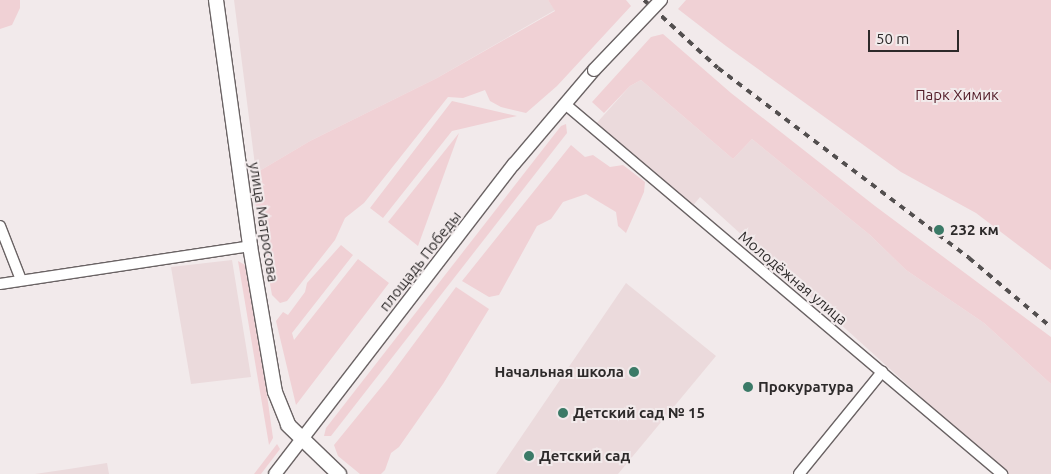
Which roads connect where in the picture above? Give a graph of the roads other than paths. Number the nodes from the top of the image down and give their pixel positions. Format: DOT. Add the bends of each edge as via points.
graph roads {
  1 [pos="216,0"];
  2 [pos="661,0"];
  3 [pos="565,104"];
  4 [pos="0,226"];
  5 [pos="250,246"];
  6 [pos="21,280"];
  7 [pos="0,284"];
  8 [pos="882,372"];
  9 [pos="301,440"];
  10 [pos="274,474"];
  11 [pos="338,474"];
  12 [pos="798,474"];
  13 [pos="1002,474"];
  1 -- 5 [label="main road, улица Матросова"];
  2 -- 3 [label="street, площадь Победы, bridge"];
  3 -- 8 [label="street, Молодёжная улица"];
  3 -- 9 [label="street, площадь Победы" via="514,164"];
  4 -- 6 [label="street"];
  5 -- 6 [label="street"];
  5 -- 9 [label="main road, улица Матросова" via="275,392 288,425"];
  6 -- 7 [label="street"];
  8 -- 12 [label="street"];
  8 -- 13 [label="street, Молодёжная улица"];
  9 -- 10 [label="street, площадь Победы"];
  9 -- 11 [label="main road, улица Матросова"];
}
